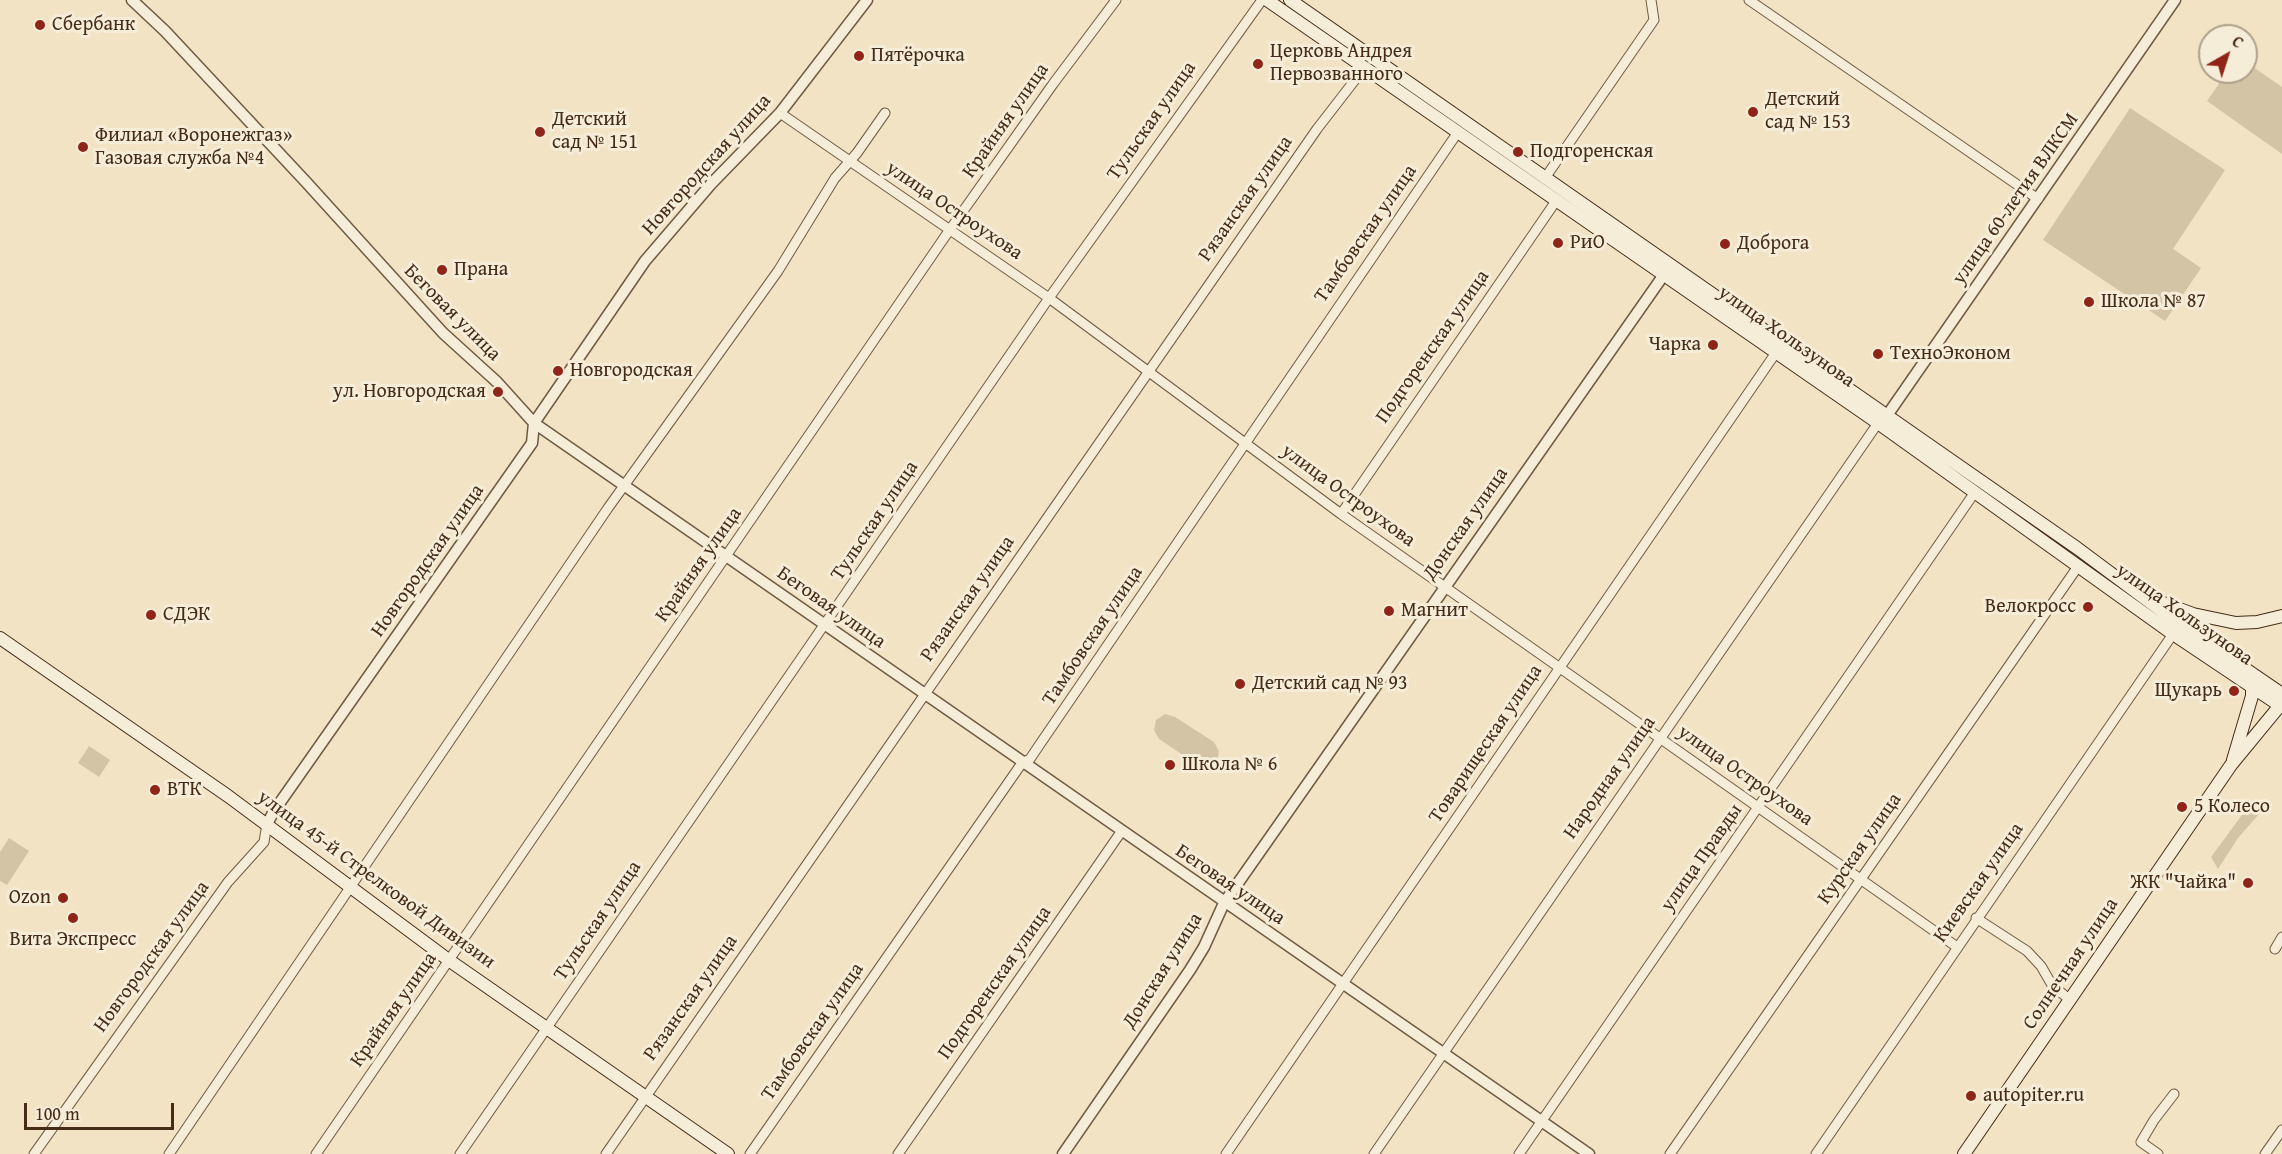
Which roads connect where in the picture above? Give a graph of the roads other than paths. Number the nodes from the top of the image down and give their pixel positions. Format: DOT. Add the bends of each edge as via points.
graph roads {
  1 [pos="132,0"];
  2 [pos="867,0"];
  3 [pos="1116,0"];
  4 [pos="1262,0"];
  5 [pos="1267,0"];
  6 [pos="1290,0"];
  7 [pos="1650,0"];
  8 [pos="1749,0"];
  9 [pos="2175,0"];
  10 [pos="1365,67"];
  11 [pos="780,113"];
  12 [pos="885,113"];
  13 [pos="1458,132"];
  14 [pos="850,162"];
  15 [pos="1545,178"];
  16 [pos="2038,199"];
  17 [pos="1556,201"];
  18 [pos="951,231"];
  19 [pos="1667,271"];
  20 [pos="1049,298"];
  21 [pos="1775,354"];
  22 [pos="1149,371"];
  23 [pos="1882,420"];
  24 [pos="534,423"];
  25 [pos="1245,444"];
  26 [pos="624,486"];
  27 [pos="1975,492"];
  28 [pos="1341,514"];
  29 [pos="727,558"];
  30 [pos="2079,565"];
  31 [pos="2116,577"];
  32 [pos="1444,587"];
  33 [pos="2282,616"];
  34 [pos="825,626"];
  35 [pos="2173,634"];
  36 [pos="0,638"];
  37 [pos="1560,668"];
  38 [pos="2252,680"];
  39 [pos="924,694"];
  40 [pos="2279,698"];
  41 [pos="1660,738"];
  42 [pos="1022,763"];
  43 [pos="2231,765"];
  44 [pos="1759,807"];
  45 [pos="267,824"];
  46 [pos="1121,832"];
  47 [pos="1861,879"];
  48 [pos="351,889"];
  49 [pos="1224,903"];
  50 [pos="1976,918"];
  51 [pos="2282,937"];
  52 [pos="1956,946"];
  53 [pos="2275,949"];
  54 [pos="450,961"];
  55 [pos="1344,984"];
  56 [pos="2070,1000"];
  57 [pos="546,1028"];
  58 [pos="1443,1053"];
  59 [pos="2174,1094"];
  60 [pos="645,1096"];
  61 [pos="1542,1122"];
  62 [pos="2282,1130"];
  63 [pos="34,1154"];
  64 [pos="169,1154"];
  65 [pos="316,1154"];
  66 [pos="460,1154"];
  67 [pos="606,1154"];
  68 [pos="729,1154"];
  69 [pos="750,1154"];
  70 [pos="898,1154"];
  71 [pos="1063,1154"];
  72 [pos="1226,1154"];
  73 [pos="1374,1154"];
  74 [pos="1520,1154"];
  75 [pos="1589,1154"];
  76 [pos="1670,1154"];
  77 [pos="1816,1154"];
  78 [pos="1964,1154"];
  79 [pos="2158,1154"];
  80 [pos="2265,1154"];
  1 -- 24 [label="street, Беговая улица" via="443,333 497,382"];
  2 -- 11 [label="street, Новгородская улица"];
  3 -- 18 [label="street, Крайняя улица"];
  4 -- 20 [label="street, Тульская улица"];
  5 -- 10 [label="main road, улица Хользунова"];
  6 -- 15 [label="main road, улица Хользунова"];
  7 -- 15 [label="street" via="1654,20"];
  8 -- 16 [label="street"];
  9 -- 16 [label="street, улица 60-летия ВЛКСМ"];
  10 -- 13 [label="main road, улица Хользунова"];
  10 -- 22 [label="street, Рязанская улица" via="1317,129"];
  11 -- 14 [label="street, улица Остроухова"];
  11 -- 24 [label="street, Новгородская улица" via="657,245"];
  12 -- 14 [label="street"];
  13 -- 17 [label="main road, улица Хользунова"];
  13 -- 25 [label="street, Тамбовская улица"];
  14 -- 18 [label="street, улица Остроухова"];
  14 -- 26 [label="street" via="835,178 778,271"];
  15 -- 19 [label="main road, улица Хользунова"];
  16 -- 23 [label="street, улица 60-летия ВЛКСМ"];
  17 -- 19 [label="main road, улица Хользунова"];
  17 -- 28 [label="street, Подгоренская улица"];
  18 -- 20 [label="street, улица Остроухова"];
  18 -- 29 [label="street, Крайняя улица"];
  19 -- 21 [label="main road, улица Хользунова"];
  19 -- 23 [label="main road, улица Хользунова"];
  19 -- 32 [label="street, Донская улица"];
  20 -- 22 [label="street, улица Остроухова"];
  20 -- 34 [label="street, Тульская улица"];
  21 -- 23 [label="main road, улица Хользунова"];
  21 -- 37 [label="street, Товарищеская улица"];
  22 -- 25 [label="street, улица Остроухова"];
  22 -- 39 [label="street, Рязанская улица"];
  23 -- 27 [label="main road, улица Хользунова"];
  23 -- 31 [label="main road, улица Хользунова"];
  23 -- 41 [label="street, Народная улица"];
  24 -- 26 [label="street, Беговая улица"];
  24 -- 45 [label="street, Новгородская улица" via="532,443"];
  25 -- 28 [label="street, улица Остроухова"];
  25 -- 42 [label="street, Тамбовская улица" via="1035,752"];
  26 -- 29 [label="street, Беговая улица"];
  26 -- 48 [label="street"];
  27 -- 30 [label="main road, улица Хользунова"];
  27 -- 44 [label="street, улица Правды"];
  28 -- 32 [label="street, улица Остроухова"];
  29 -- 34 [label="street, Беговая улица"];
  29 -- 54 [label="street, Крайняя улица"];
  30 -- 35 [label="main road, улица Хользунова"];
  30 -- 47 [label="street, Курская улица"];
  31 -- 33 [label="main road" via="2160,603 2193,614 2236,623"];
  31 -- 38 [label="main road, улица Хользунова"];
  32 -- 37 [label="street, улица Остроухова"];
  32 -- 49 [label="street, Донская улица"];
  34 -- 39 [label="street, Беговая улица"];
  34 -- 57 [label="street, Тульская улица"];
  35 -- 38 [label="main road, улица Хользунова"];
  35 -- 50 [label="street, Киевская улица"];
  36 -- 45 [label="main road, улица 45-й Стрелковой Дивизии"];
  37 -- 41 [label="street, улица Остроухова"];
  37 -- 55 [label="street, Товарищеская улица"];
  38 -- 40 [label="main road, улица Хользунова"];
  38 -- 43 [label="main road, Солнечная улица" via="2252,696"];
  39 -- 42 [label="street, Беговая улица"];
  39 -- 60 [label="street, Рязанская улица"];
  40 -- 43 [label="main road, Солнечная улица"];
  41 -- 44 [label="street, улица Остроухова"];
  41 -- 58 [label="street, Народная улица"];
  42 -- 46 [label="street, Беговая улица"];
  42 -- 69 [label="street, Тамбовская улица"];
  43 -- 56 [label="main road, Солнечная улица"];
  44 -- 47 [label="street, улица Остроухова"];
  44 -- 61 [label="street, улица Правды"];
  45 -- 48 [label="main road, улица 45-й Стрелковой Дивизии"];
  45 -- 63 [label="street, Новгородская улица" via="264,842 257,853 228,882"];
  46 -- 49 [label="street, Беговая улица"];
  46 -- 70 [label="street, Подгоренская улица"];
  47 -- 52 [label="street, улица Остроухова"];
  47 -- 76 [label="street, Курская улица"];
  48 -- 54 [label="main road, улица 45-й Стрелковой Дивизии"];
  48 -- 64 [label="street"];
  49 -- 55 [label="street, Беговая улица"];
  49 -- 71 [label="street, Донская улица" via="1190,970"];
  50 -- 52 [label="street, Киевская улица"];
  50 -- 56 [label="street" via="2027,951 2052,985"];
  51 -- 53 [label="street"];
  52 -- 77 [label="street, Киевская улица"];
  54 -- 57 [label="main road, улица 45-й Стрелковой Дивизии"];
  54 -- 65 [label="street, Крайняя улица"];
  55 -- 58 [label="street, Беговая улица"];
  55 -- 72 [label="street, Товарищеская улица"];
  56 -- 78 [label="main road, Солнечная улица"];
  57 -- 60 [label="main road, улица 45-й Стрелковой Дивизии"];
  57 -- 66 [label="street, Тульская улица"];
  58 -- 61 [label="street, Беговая улица"];
  58 -- 73 [label="street, Народная улица"];
  59 -- 79 [label="street" via="2141,1142"];
  60 -- 67 [label="street, Рязанская улица"];
  60 -- 68 [label="main road, улица 45-й Стрелковой Дивизии"];
  61 -- 74 [label="street, улица Правды"];
  61 -- 75 [label="street, Беговая улица"];
  62 -- 80 [label="street"];
}
